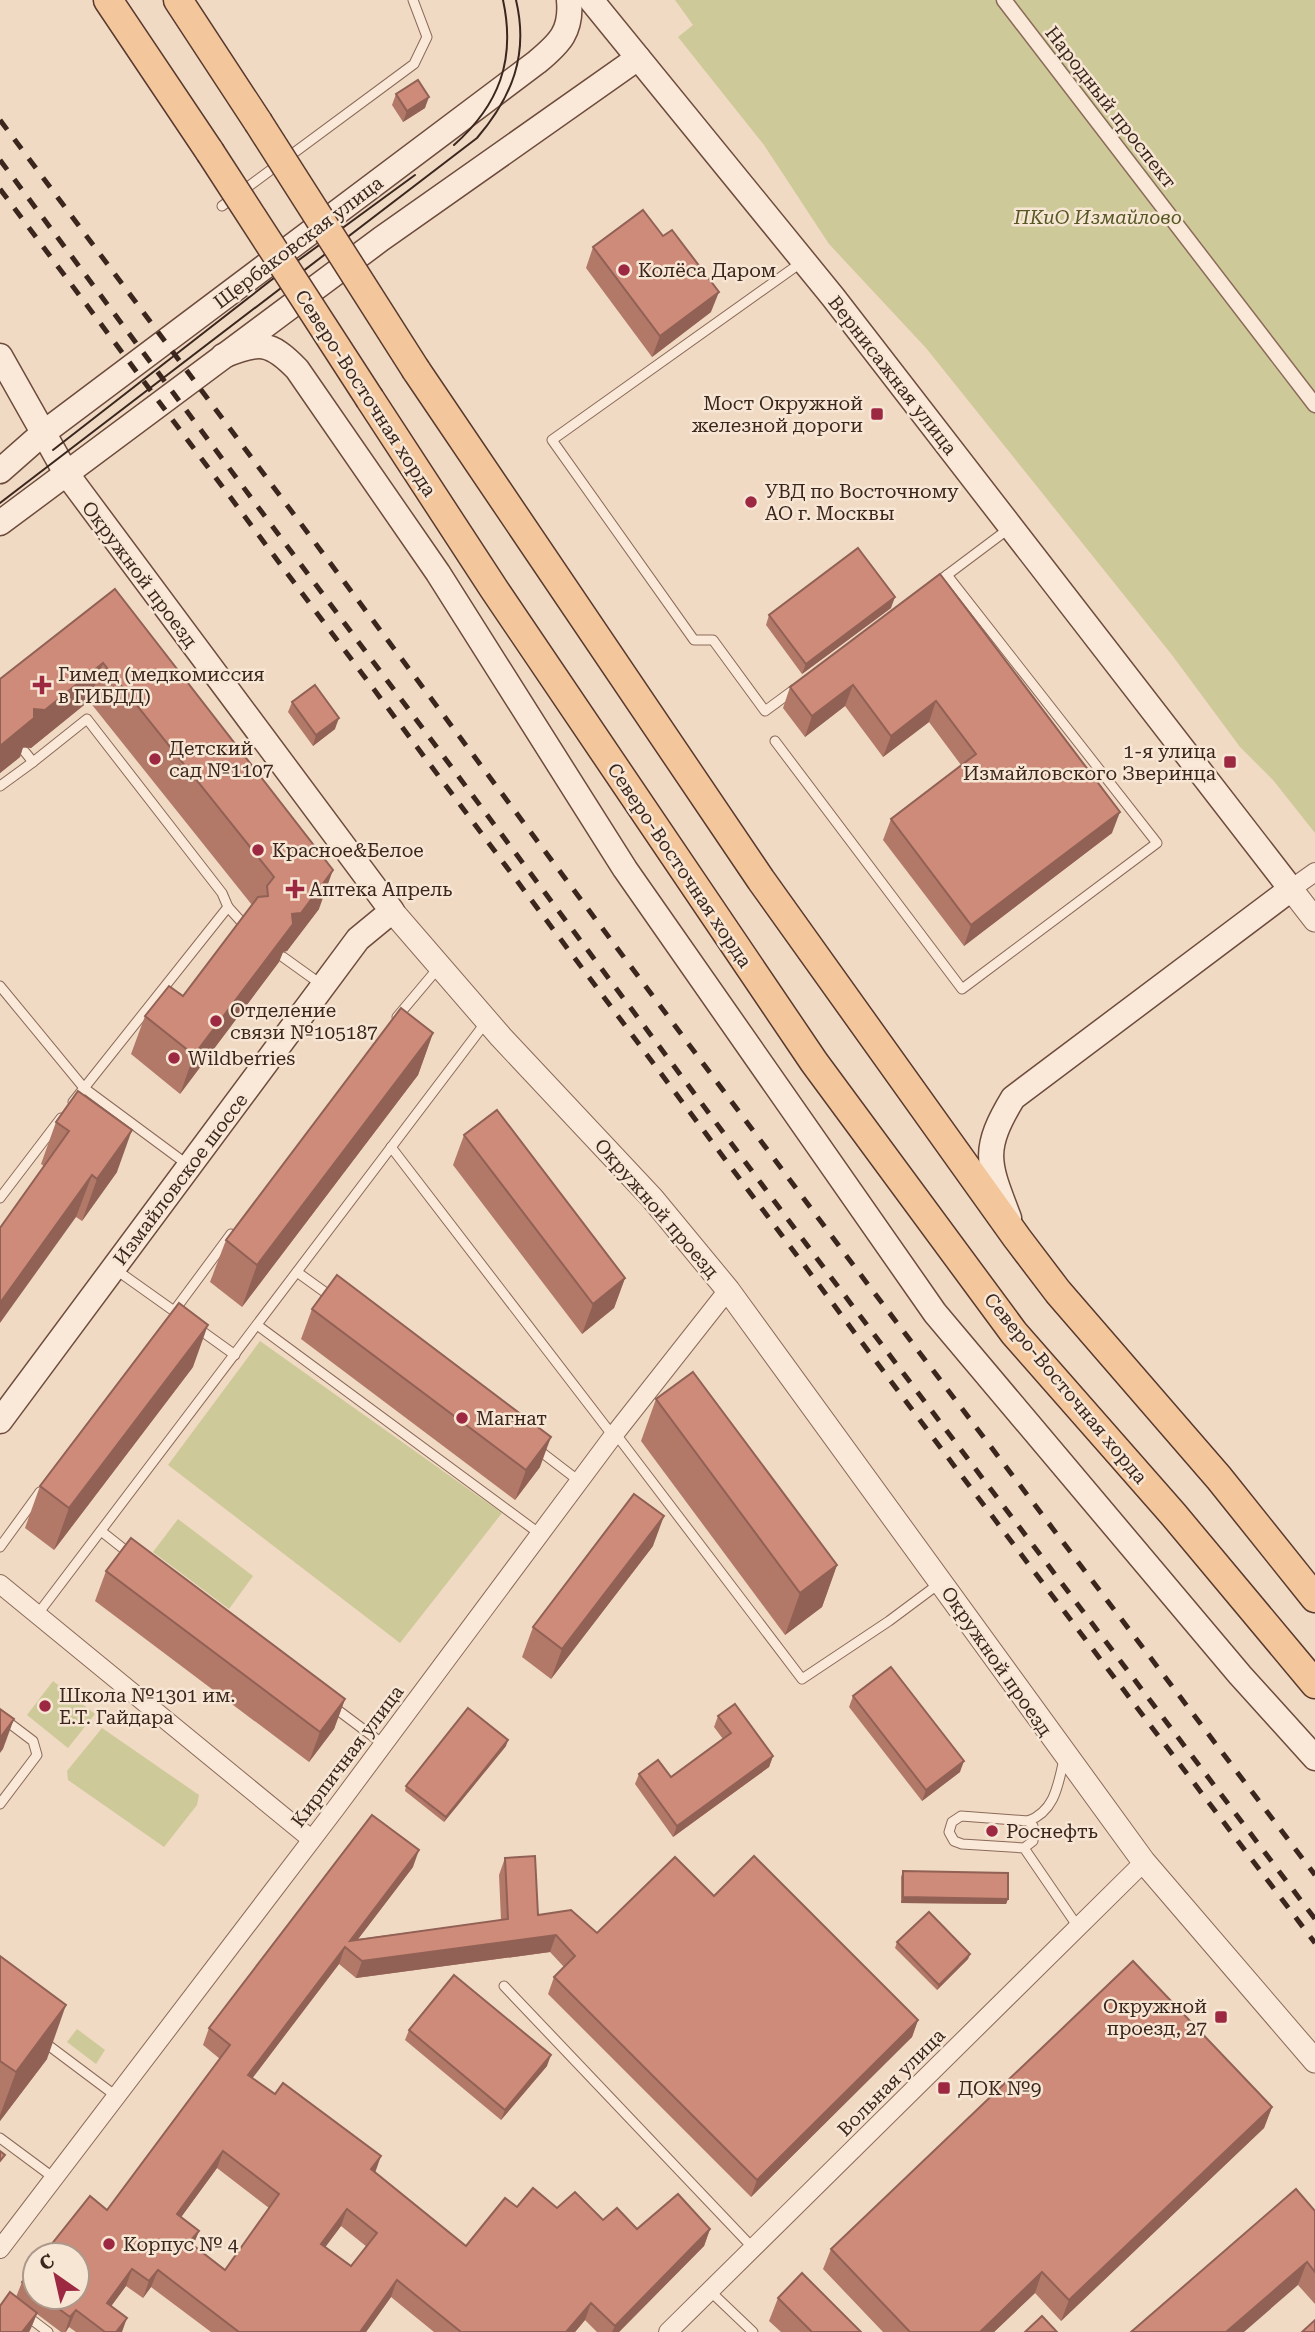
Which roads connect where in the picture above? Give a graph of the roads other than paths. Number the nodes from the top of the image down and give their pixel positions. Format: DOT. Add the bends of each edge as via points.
graph roads {
  1 [pos="108,0"];
  2 [pos="178,0"];
  3 [pos="413,0"];
  4 [pos="569,0"];
  5 [pos="591,0"];
  6 [pos="1004,0"];
  7 [pos="638,58"];
  8 [pos="222,206"];
  9 [pos="803,261"];
  10 [pos="0,356"];
  11 [pos="223,356"];
  12 [pos="1315,405"];
  13 [pos="42,434"];
  14 [pos="0,471"];
  15 [pos="66,473"];
  16 [pos="0,523"];
  17 [pos="1012,526"];
  18 [pos="947,575"];
  19 [pos="926,591"];
  20 [pos="808,679"];
  21 [pos="775,741"];
  22 [pos="25,752"];
  23 [pos="33,762"];
  24 [pos="0,786"];
  25 [pos="1315,872"];
  26 [pos="1291,889"];
  27 [pos="228,907"];
  28 [pos="392,911"];
  29 [pos="1315,920"];
  30 [pos="248,930"];
  31 [pos="283,957"];
  32 [pos="439,967"];
  33 [pos="0,986"];
  34 [pos="323,986"];
  35 [pos="487,1021"];
  36 [pos="390,1026"];
  37 [pos="84,1088"];
  38 [pos="391,1147"];
  39 [pos="189,1166"];
  40 [pos="0,1198"];
  41 [pos="238,1225"];
  42 [pos="1017,1238"];
  43 [pos="114,1268"];
  44 [pos="297,1272"];
  45 [pos="728,1290"];
  46 [pos="342,1305"];
  47 [pos="182,1317"];
  48 [pos="166,1322"];
  49 [pos="257,1325"];
  50 [pos="235,1354"];
  51 [pos="0,1421"];
  52 [pos="614,1434"];
  53 [pos="522,1438"];
  54 [pos="50,1480"];
  55 [pos="579,1480"];
  56 [pos="101,1531"];
  57 [pos="540,1534"];
  58 [pos="0,1547"];
  59 [pos="144,1564"];
  60 [pos="941,1582"];
  61 [pos="0,1584"];
  62 [pos="1315,1598"];
  63 [pos="37,1615"];
  64 [pos="1315,1684"];
  65 [pos="325,1700"];
  66 [pos="0,1716"];
  67 [pos="383,1744"];
  68 [pos="1065,1758"];
  69 [pos="1315,1758"];
  70 [pos="0,1804"];
  71 [pos="1028,1821"];
  72 [pos="311,1839"];
  73 [pos="1024,1848"];
  74 [pos="1150,1858"];
  75 [pos="1078,1927"];
  76 [pos="504,1986"];
  77 [pos="33,2034"];
  78 [pos="1315,2061"];
  79 [pos="116,2096"];
  80 [pos="0,2138"];
  81 [pos="54,2178"];
  82 [pos="0,2249"];
  83 [pos="753,2249"];
  84 [pos="710,2291"];
  85 [pos="18,2309"];
  86 [pos="48,2332"];
  87 [pos="668,2332"];
  88 [pos="753,2332"];
  1 -- 64 [label="main road, Северо-Восточная хорда, bridge" via="494,589 814,1062 1014,1333"];
  2 -- 42 [label="main road, bridge" via="416,370 761,880"];
  3 -- 8 [label="lane" via="427,37 414,64"];
  4 -- 13 [label="main road, Щербаковская улица" via="567,32 537,62"];
  5 -- 7 [label="main road, Вернисажная улица"];
  6 -- 12 [label="street, Народный проспект"];
  7 -- 9 [label="main road, Вернисажная улица"];
  7 -- 11 [label="main road"];
  9 -- 17 [label="main road, Вернисажная улица"];
  9 -- 20 [label="lane" via="552,440 694,640 713,640 765,711"];
  10 -- 13 [label="main road, Окружной проезд"];
  11 -- 15 [label="main road"];
  11 -- 69 [label="main road" via="264,345 278,349 297,369 438,573 625,869 935,1313"];
  13 -- 14 [label="main road, Щербаковская улица"];
  13 -- 15 [label="main road, Окружной проезд"];
  15 -- 16 [label="main road"];
  15 -- 28 [label="main road, Окружной проезд"];
  17 -- 18 [label="lane"];
  17 -- 26 [label="main road, Вернисажная улица"];
  18 -- 19 [label="lane"];
  18 -- 21 [label="lane" via="1157,843 962,989"];
  22 -- 23 [label="lane"];
  23 -- 24 [label="lane"];
  23 -- 27 [label="lane" via="87,719 222,893"];
  25 -- 26 [label="street"];
  26 -- 29 [label="street"];
  26 -- 42 [label="main road" via="1013,1098 994,1130 989,1156"];
  27 -- 30 [label="lane"];
  27 -- 37 [label="lane"];
  28 -- 32 [label="street, Окружной проезд"];
  28 -- 34 [label="main road, Измайловское шоссе" via="358,939"];
  31 -- 34 [label="lane"];
  32 -- 35 [label="street, Окружной проезд"];
  32 -- 36 [label="lane"];
  33 -- 37 [label="lane"];
  34 -- 39 [label="main road, Измайловское шоссе"];
  35 -- 38 [label="lane"];
  35 -- 45 [label="street, Окружной проезд" via="652,1198"];
  37 -- 39 [label="lane"];
  37 -- 40 [label="lane"];
  38 -- 44 [label="lane"];
  38 -- 52 [label="lane"];
  39 -- 43 [label="main road, Измайловское шоссе"];
  41 -- 47 [label="lane"];
  42 -- 62 [label="main road"];
  43 -- 47 [label="lane"];
  43 -- 51 [label="main road, Измайловское шоссе"];
  44 -- 46 [label="lane"];
  44 -- 49 [label="lane"];
  45 -- 52 [label="street, Кирпичная улица"];
  45 -- 60 [label="street, Окружной проезд"];
  47 -- 48 [label="lane"];
  47 -- 50 [label="lane"];
  49 -- 50 [label="lane"];
  49 -- 57 [label="lane"];
  50 -- 56 [label="lane"];
  52 -- 55 [label="street, Кирпичная улица"];
  52 -- 60 [label="lane" via="802,1679"];
  53 -- 55 [label="lane"];
  54 -- 58 [label="lane"];
  55 -- 57 [label="street, Кирпичная улица"];
  56 -- 59 [label="lane"];
  56 -- 63 [label="lane"];
  57 -- 67 [label="street, Кирпичная улица"];
  60 -- 68 [label="street, Окружной проезд"];
  61 -- 63 [label="street"];
  63 -- 72 [label="street"];
  65 -- 67 [label="lane"];
  66 -- 70 [label="lane" via="33,1741 37,1755"];
  67 -- 72 [label="street, Кирпичная улица"];
  68 -- 71 [label="lane" via="1055,1795 1043,1815"];
  68 -- 74 [label="street, Окружной проезд"];
  71 -- 73 [label="lane" via="1033,1826 1033,1841"];
  71 -- 73 [label="lane" via="961,1816 952,1822 949,1832 962,1844"];
  72 -- 79 [label="street, Кирпичная улица"];
  73 -- 75 [label="lane"];
  74 -- 75 [label="street, Вольная улица"];
  74 -- 78 [label="street, Окружной проезд"];
  75 -- 83 [label="street, Вольная улица"];
  76 -- 83 [label="lane"];
  77 -- 79 [label="lane"];
  79 -- 81 [label="street, Кирпичная улица"];
  80 -- 81 [label="lane"];
  81 -- 82 [label="street, Кирпичная улица"];
  83 -- 84 [label="street, Вольная улица"];
  84 -- 87 [label="street, Вольная улица"];
  84 -- 88 [label="lane"];
  85 -- 86 [label="lane"];
}
